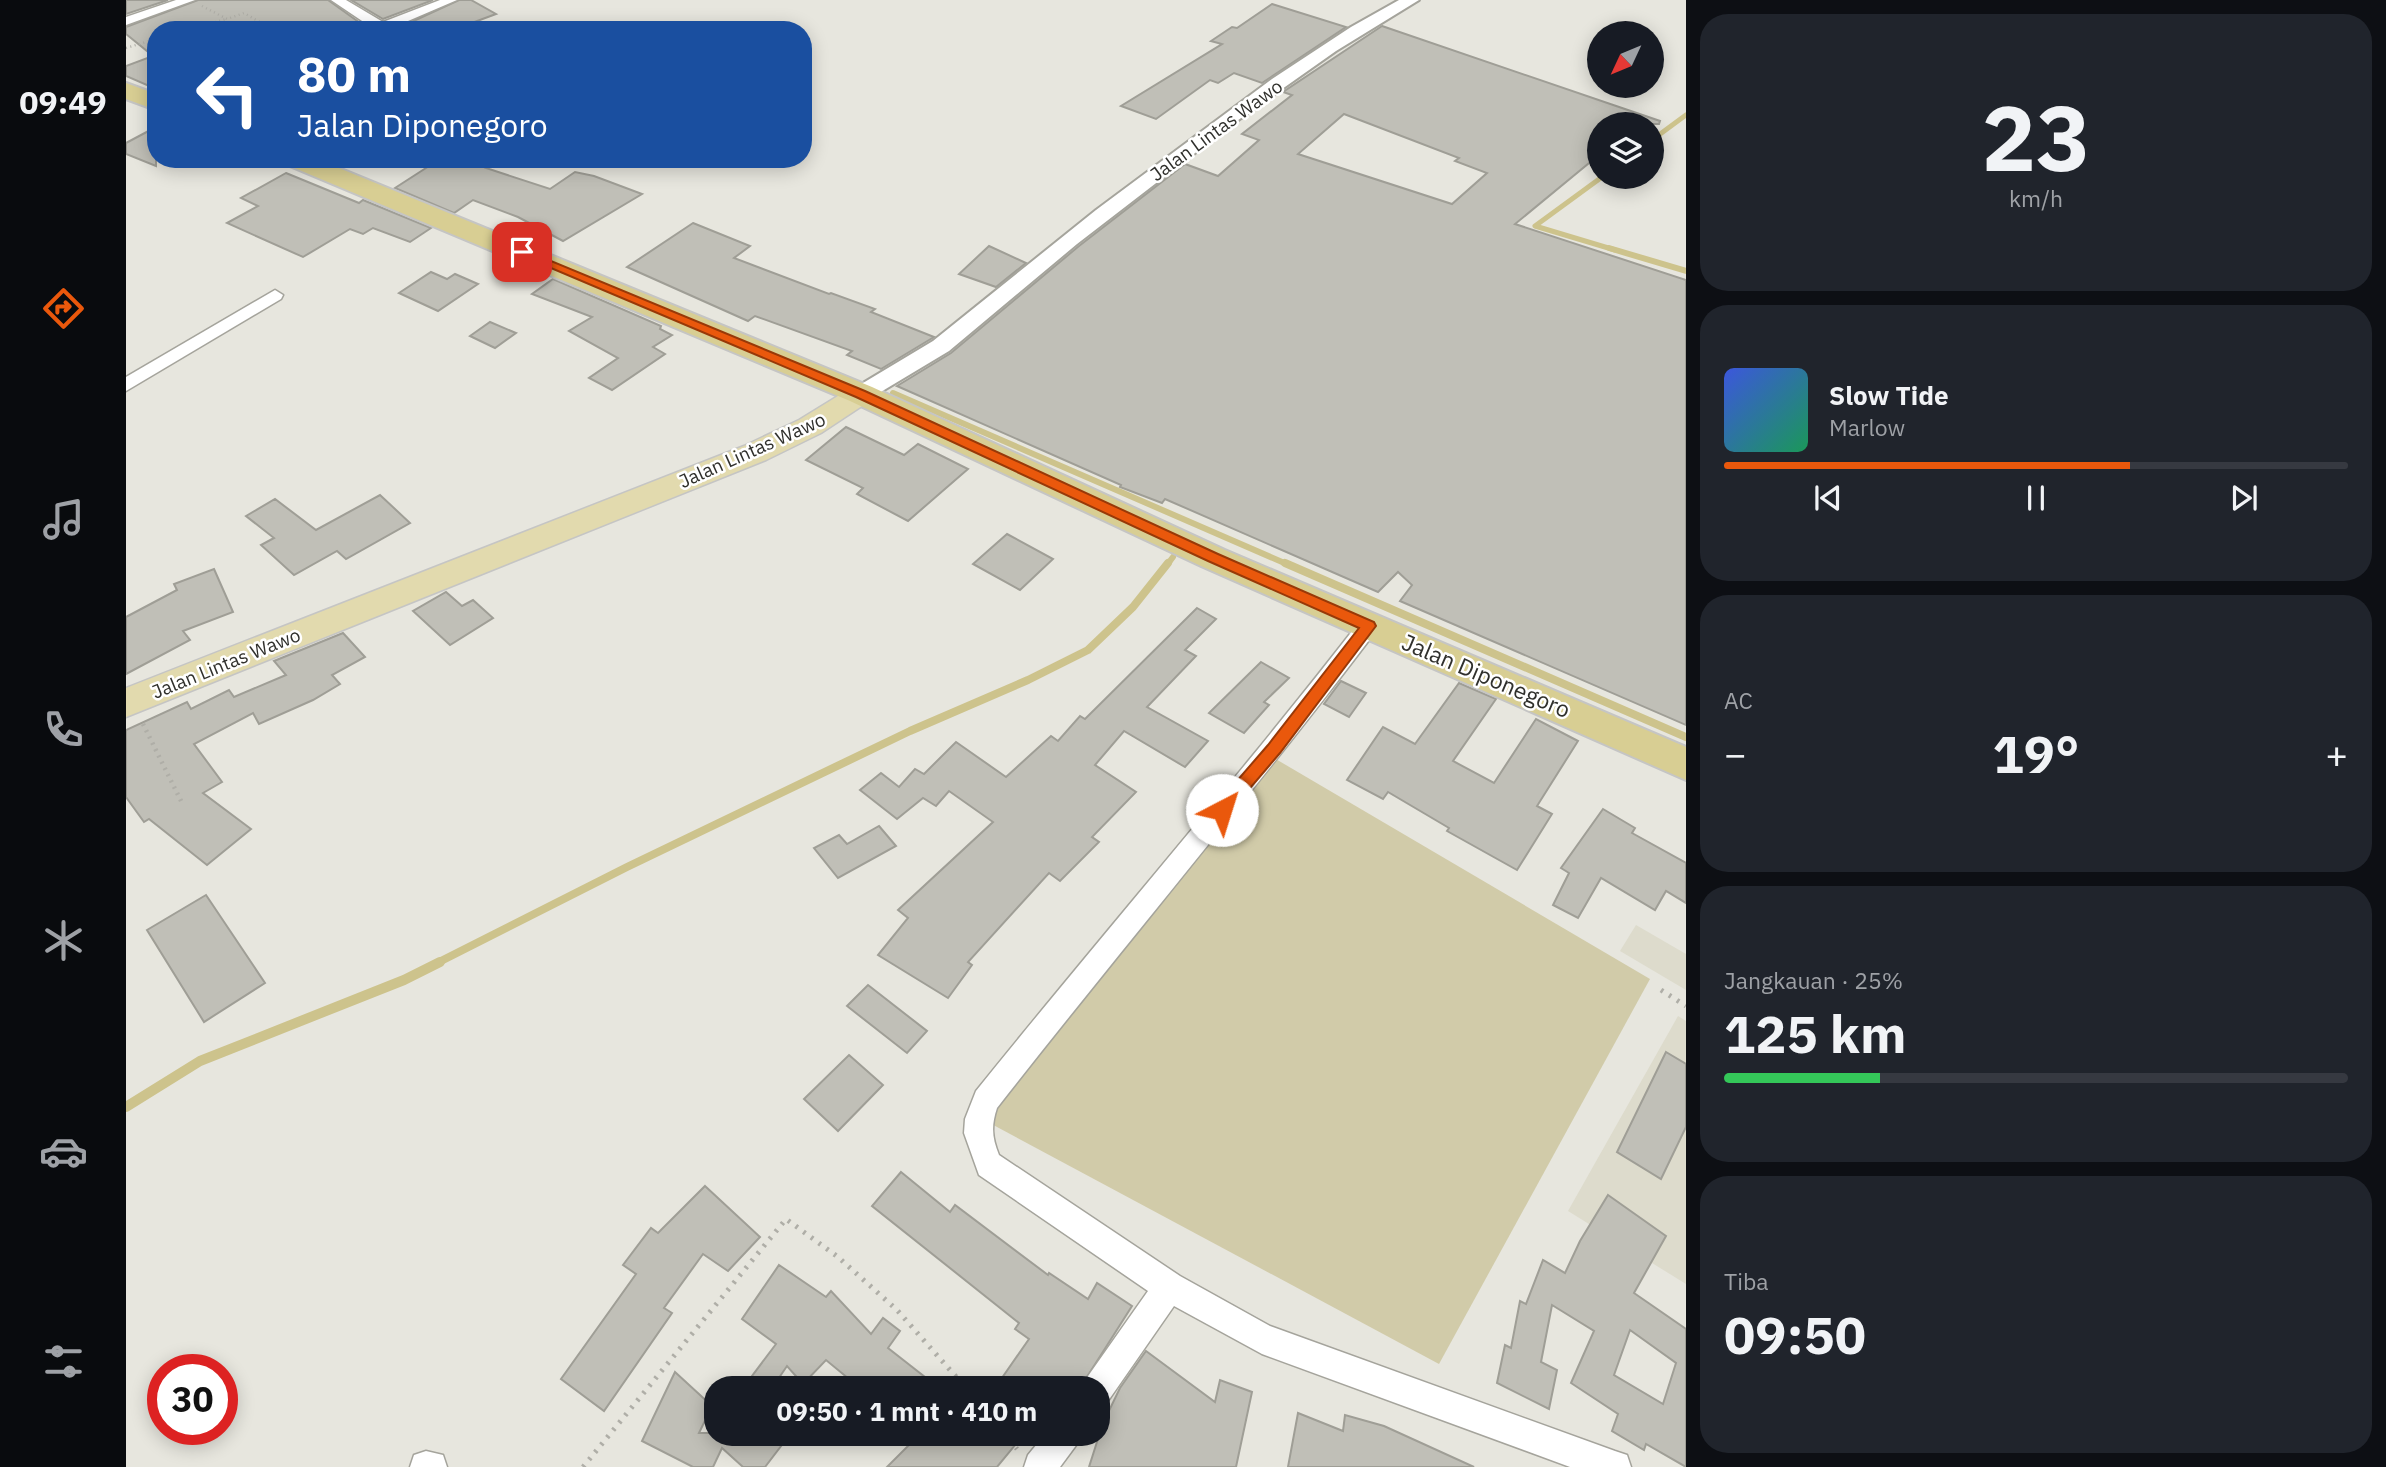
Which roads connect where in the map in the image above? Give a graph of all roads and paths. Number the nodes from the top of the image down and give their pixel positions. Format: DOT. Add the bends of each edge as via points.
graph roads {
  1 [pos="189,0"];
  2 [pos="337,0"];
  3 [pos="451,0"];
  4 [pos="1411,0"];
  5 [pos="128,4"];
  6 [pos="203,6"];
  7 [pos="149,13"];
  8 [pos="227,19"];
  9 [pos="126,21"];
  10 [pos="220,21"];
  11 [pos="258,21"];
  12 [pos="367,21"];
  13 [pos="398,21"];
  14 [pos="147,42"];
  15 [pos="126,48"];
  16 [pos="126,90"];
  17 [pos="147,99"];
  18 [pos="316,168"];
  19 [pos="275,295"];
  20 [pos="126,385"];
  21 [pos="861,394"];
  22 [pos="1368,626"];
  23 [pos="129,702"];
  24 [pos="1686,764"];
  25 [pos="182,803"];
  26 [pos="1661,990"];
  27 [pos="1686,1006"];
  28 [pos="1169,1287"];
  29 [pos="955,1376"];
  30 [pos="1107,1376"];
  31 [pos="1056,1446"];
  32 [pos="583,1467"];
  33 [pos="1040,1467"];
  34 [pos="1615,1467"];
  1 -- 7 [label="street"];
  2 -- 12 [label="street"];
  3 -- 13 [label="street"];
  4 -- 21 [label="street, Jalan Lintas Wawo" via="1259,96 941,346"];
  5 -- 7 [label="street"];
  6 -- 8 [label="path"];
  7 -- 9 [label="street"];
  8 -- 10 [label="path"];
  8 -- 11 [label="path" via="244,13"];
  14 -- 15 [label="path"];
  16 -- 17 [label="highway"];
  18 -- 21 [label="highway, Jalan Diponegoro"];
  19 -- 20 [label="street"];
  21 -- 22 [label="highway, Jalan Diponegoro"];
  21 -- 23 [label="main road, Jalan Lintas Wawo" via="788,437"];
  22 -- 24 [label="highway, Jalan Diponegoro"];
  22 -- 28 [label="street" via="1274,749 1007,1073 986,1100 976,1123 989,1165"];
  23 -- 25 [label="path"];
  26 -- 27 [label="path"];
  28 -- 30 [label="street"];
  28 -- 34 [label="street" via="1262,1339"];
  29 -- 32 [label="path" via="897,1310 838,1257 786,1219"];
  31 -- 33 [label="street"];
}
